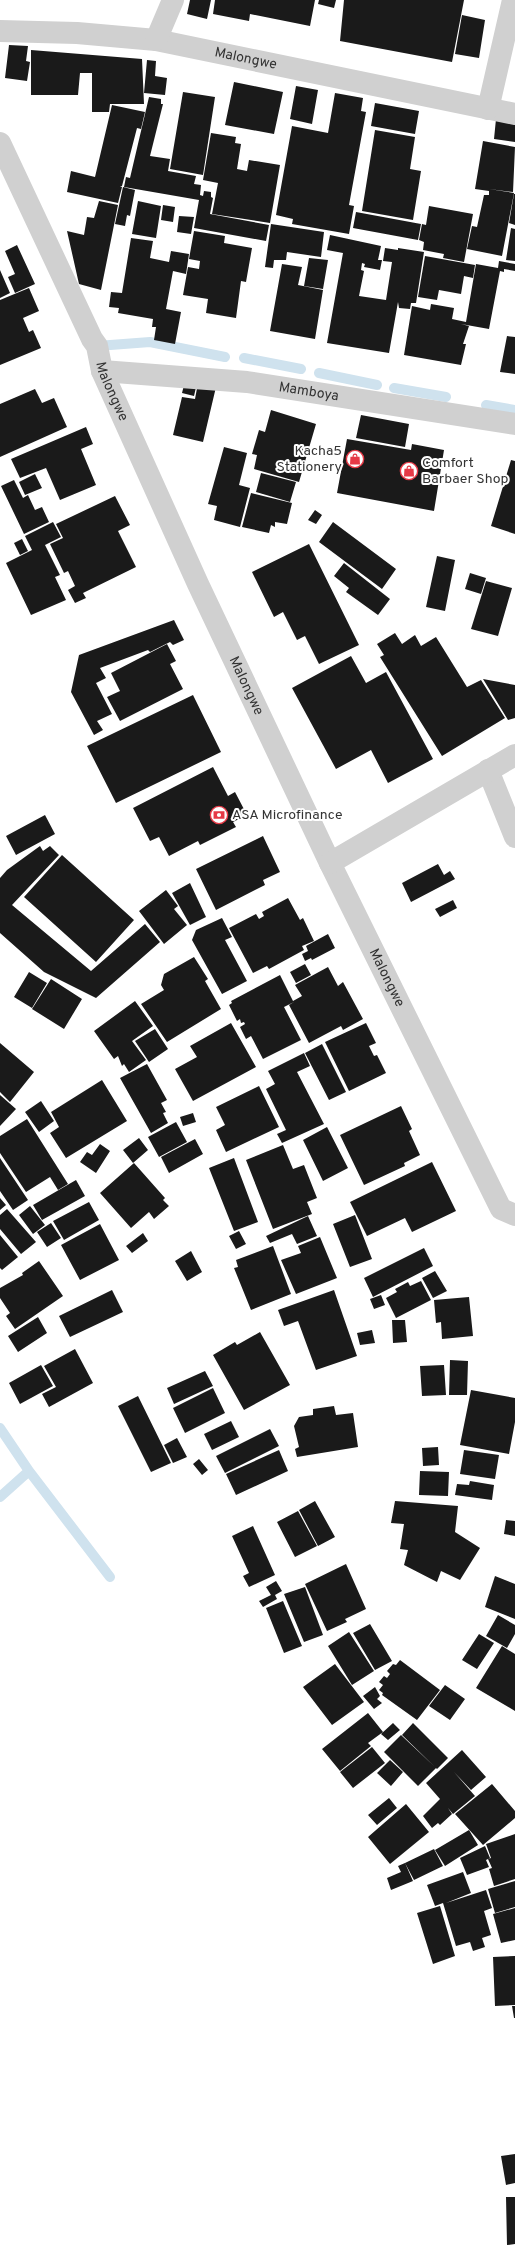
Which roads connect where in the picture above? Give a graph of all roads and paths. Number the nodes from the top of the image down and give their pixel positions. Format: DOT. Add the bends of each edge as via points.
graph roads {
  1 [pos="173,0"];
  2 [pos="513,0"];
  3 [pos="0,31"];
  4 [pos="156,40"];
  5 [pos="488,109"];
  6 [pos="515,114"];
  7 [pos="0,143"];
  8 [pos="102,371"];
  9 [pos="515,424"];
  10 [pos="515,755"];
  11 [pos="488,770"];
  12 [pos="515,837"];
  13 [pos="330,863"];
  14 [pos="515,1215"];
  1 -- 4 [label="street"];
  2 -- 5 [label="street"];
  3 -- 4 [label="street, Malongwe" via="77,33"];
  4 -- 5 [label="street, Malongwe"];
  5 -- 6 [label="street, Malongwe"];
  7 -- 8 [label="street, Malongwe" via="92,339 98,346"];
  8 -- 9 [label="street, Mamboya" via="247,382"];
  8 -- 13 [label="street, Malongwe" via="198,584"];
  10 -- 11 [label="street"];
  11 -- 12 [label="street"];
  11 -- 13 [label="street"];
  13 -- 14 [label="street, Malongwe" via="501,1209"];
}
